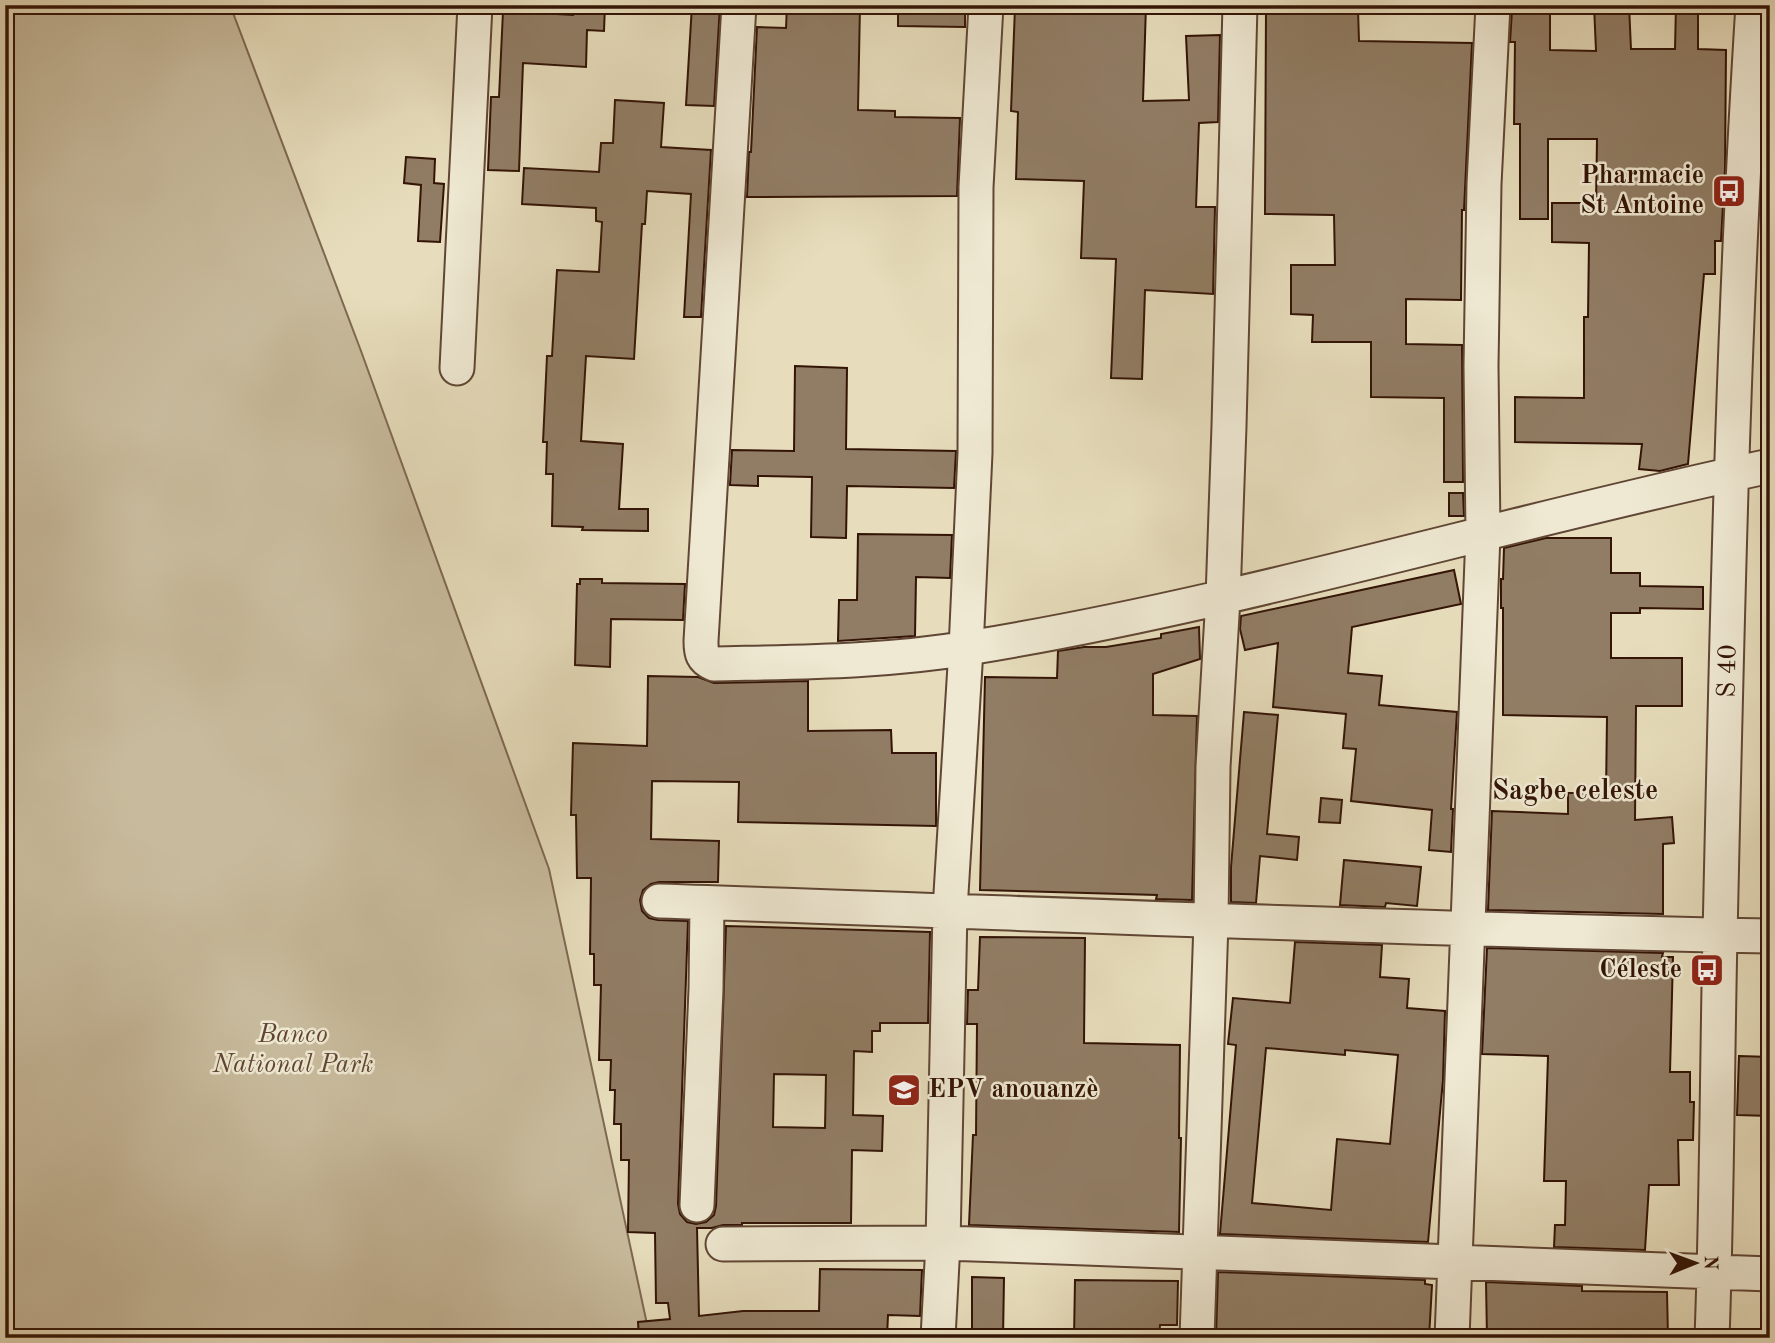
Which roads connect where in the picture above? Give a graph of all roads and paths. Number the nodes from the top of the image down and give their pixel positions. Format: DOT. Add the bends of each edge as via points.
graph roads {
  1 [pos="475,5"];
  2 [pos="738,5"];
  3 [pos="986,5"];
  4 [pos="1240,5"];
  5 [pos="1493,5"];
  6 [pos="1754,5"];
  7 [pos="457,368"];
  8 [pos="1770,466"];
  9 [pos="1730,474"];
  10 [pos="1483,534"];
  11 [pos="1223,598"];
  12 [pos="966,649"];
  13 [pos="659,901"];
  14 [pos="707,903"];
  15 [pos="950,910"];
  16 [pos="1211,922"];
  17 [pos="1467,928"];
  18 [pos="1720,935"];
  19 [pos="1770,936"];
  20 [pos="697,1205"];
  21 [pos="943,1243"];
  22 [pos="723,1244"];
  23 [pos="1200,1251"];
  24 [pos="1455,1263"];
  25 [pos="1714,1273"];
  26 [pos="1770,1274"];
  27 [pos="938,1338"];
  28 [pos="1197,1338"];
  29 [pos="1452,1338"];
  30 [pos="1712,1338"];
  1 -- 7 [label="street"];
  2 -- 12 [label="street" via="701,653 714,664 827,662"];
  3 -- 12 [label="street" via="976,187 975,453"];
  4 -- 11 [label="street"];
  5 -- 10 [label="street" via="1481,353"];
  6 -- 9 [label="street, S 40" via="1742,171"];
  8 -- 9 [label="street"];
  9 -- 10 [label="street"];
  9 -- 18 [label="street, S 40"];
  10 -- 11 [label="street"];
  10 -- 17 [label="street"];
  11 -- 12 [label="street"];
  11 -- 16 [label="street" via="1213,767"];
  12 -- 15 [label="street"];
  13 -- 14 [label="street"];
  14 -- 15 [label="street"];
  14 -- 20 [label="street"];
  15 -- 16 [label="street"];
  15 -- 21 [label="street"];
  16 -- 17 [label="street"];
  16 -- 23 [label="street"];
  17 -- 18 [label="street"];
  17 -- 24 [label="street"];
  18 -- 19 [label="street"];
  18 -- 25 [label="street, S 40"];
  21 -- 22 [label="street"];
  21 -- 23 [label="street"];
  21 -- 27 [label="street"];
  23 -- 24 [label="street"];
  23 -- 28 [label="street"];
  24 -- 25 [label="street"];
  24 -- 29 [label="street"];
  25 -- 26 [label="street"];
  25 -- 30 [label="street, S 40"];
}
